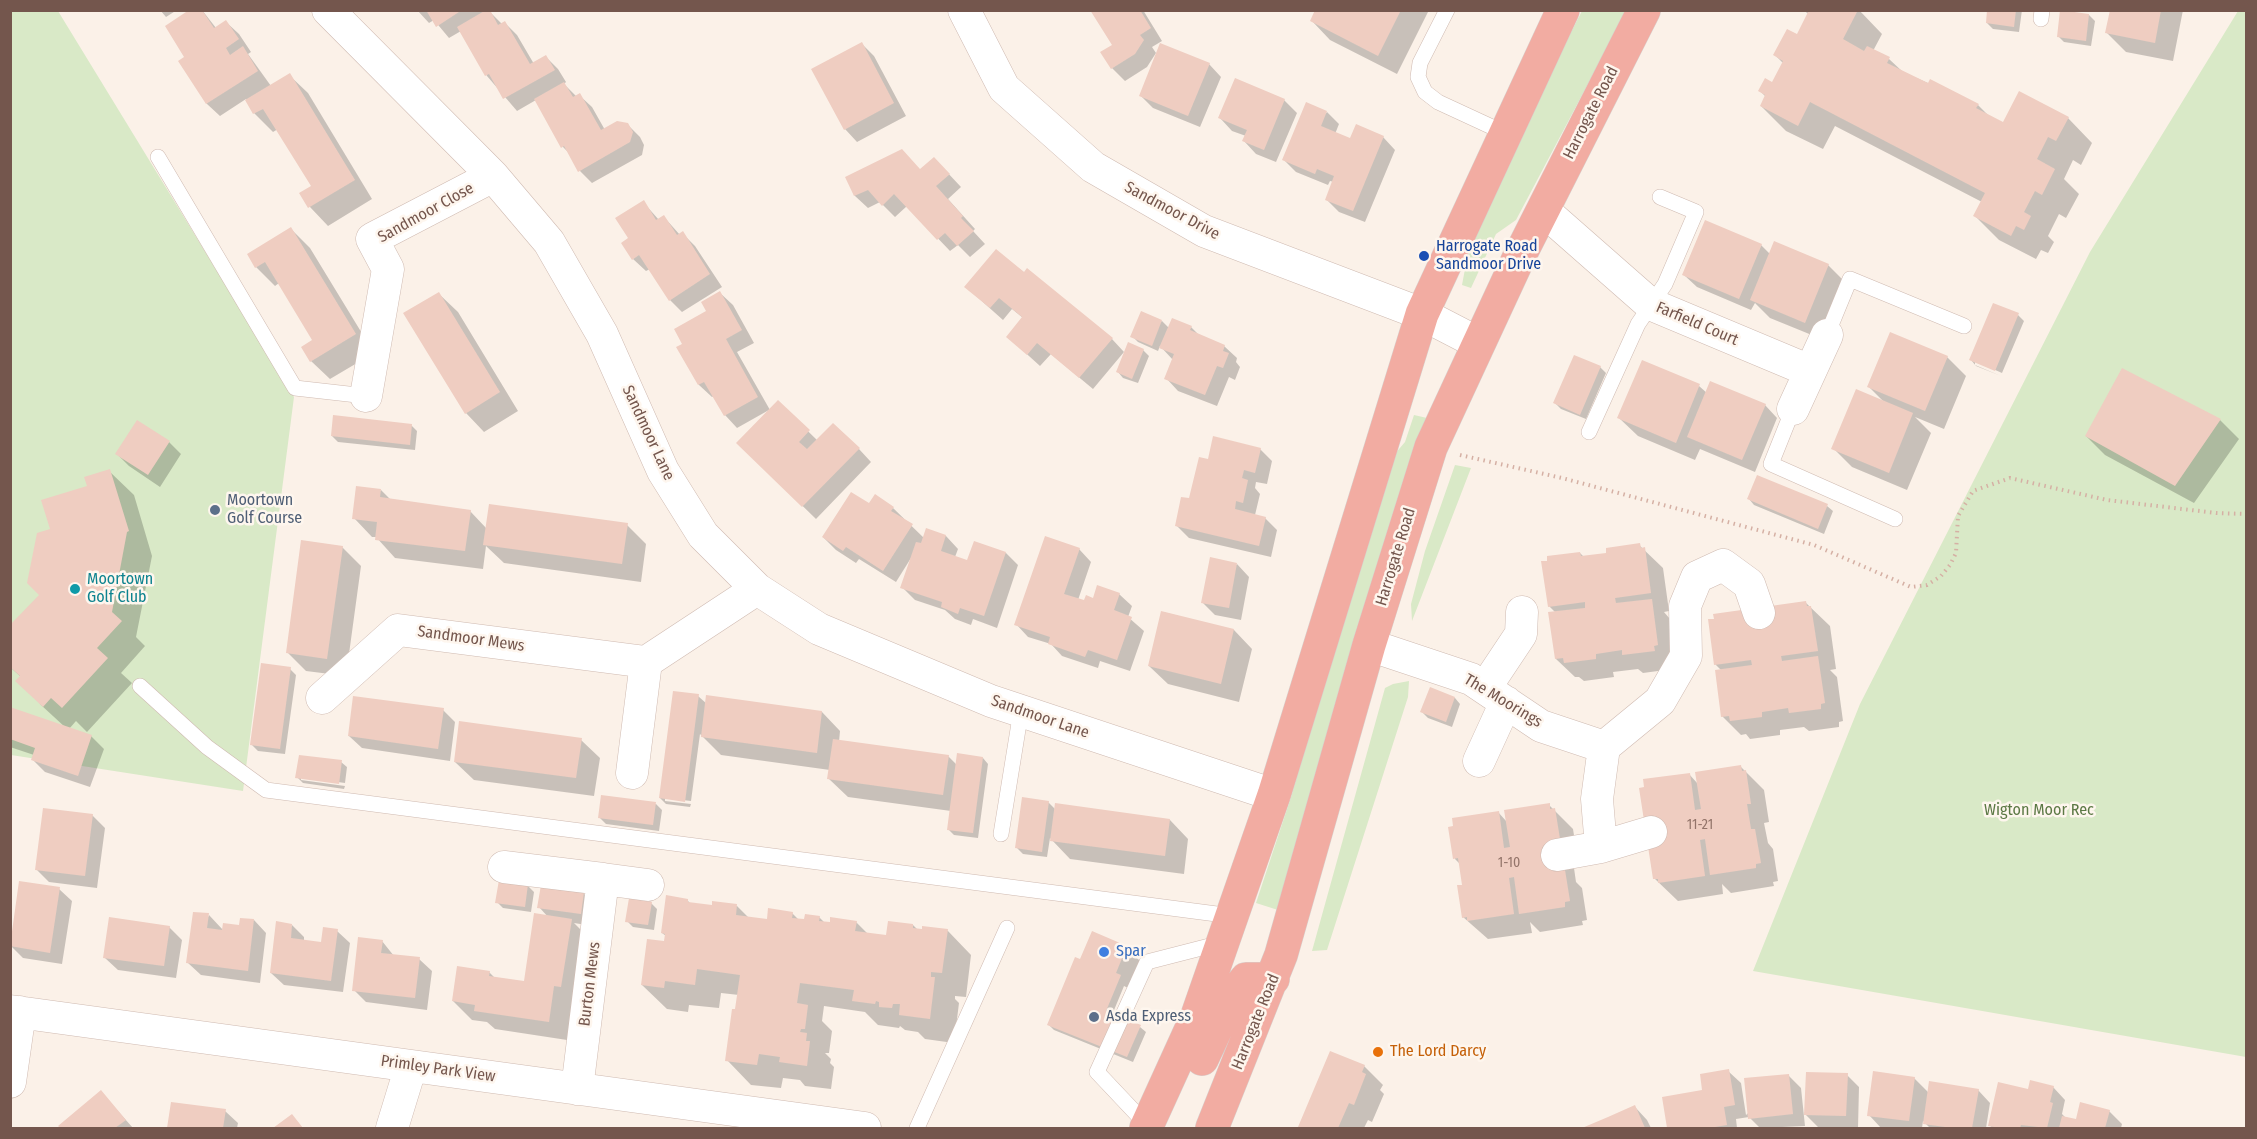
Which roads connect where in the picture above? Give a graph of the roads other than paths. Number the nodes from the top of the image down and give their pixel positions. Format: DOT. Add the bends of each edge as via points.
graph roads {
  1 [pos="328,10"];
  2 [pos="964,10"];
  3 [pos="1447,10"];
  4 [pos="1563,10"];
  5 [pos="1644,10"];
  6 [pos="1505,133"];
  7 [pos="158,157"];
  8 [pos="493,176"];
  9 [pos="1660,197"];
  10 [pos="1542,210"];
  11 [pos="1650,304"];
  12 [pos="1422,314"];
  13 [pos="1964,326"];
  14 [pos="1827,335"];
  15 [pos="1478,343"];
  16 [pos="1810,371"];
  17 [pos="366,396"];
  18 [pos="1793,409"];
  19 [pos="1589,432"];
  20 [pos="1895,519"];
  21 [pos="757,590"];
  22 [pos="1521,612"];
  23 [pos="1759,613"];
  24 [pos="1369,645"];
  25 [pos="646,662"];
  26 [pos="140,686"];
  27 [pos="1495,695"];
  28 [pos="322,698"];
  29 [pos="1021,711"];
  30 [pos="1622,736"];
  31 [pos="1479,761"];
  32 [pos="632,773"];
  33 [pos="1275,795"];
  34 [pos="1651,832"];
  35 [pos="1001,834"];
  36 [pos="1600,847"];
  37 [pos="1557,855"];
  38 [pos="504,867"];
  39 [pos="603,879"];
  40 [pos="648,885"];
  41 [pos="1007,928"];
  42 [pos="1227,930"];
  43 [pos="1273,978"];
  44 [pos="15,1012"];
  45 [pos="411,1066"];
  46 [pos="10,1082"];
  47 [pos="577,1089"];
  48 [pos="1154,1127"];
  49 [pos="392,1128"];
  50 [pos="858,1128"];
  51 [pos="917,1128"];
  52 [pos="1212,1128"];
  1 -- 8 [label="street, Sandmoor Lane"];
  2 -- 12 [label="street, Sandmoor Drive" via="1004,88 1093,167 1204,231"];
  3 -- 6 [label="lane" via="1420,63 1418,77 1425,92"];
  4 -- 6 [label="highway"];
  5 -- 10 [label="highway, Harrogate Road"];
  6 -- 12 [label="highway"];
  7 -- 17 [label="lane" via="295,388"];
  8 -- 17 [label="street, Sandmoor Close" via="372,239 388,269"];
  8 -- 21 [label="street, Sandmoor Lane" via="549,242 602,334 663,471 698,526"];
  9 -- 11 [label="lane" via="1696,212 1665,284"];
  10 -- 11 [label="street, Farfield Court"];
  10 -- 15 [label="highway, Harrogate Road"];
  11 -- 16 [label="street, Farfield Court"];
  11 -- 19 [label="lane"];
  12 -- 15 [label="street, Sandmoor Drive"];
  12 -- 33 [label="highway"];
  13 -- 14 [label="lane" via="1850,279"];
  14 -- 16 [label="street"];
  15 -- 24 [label="highway, Harrogate Road" via="1431,447"];
  16 -- 18 [label="street"];
  18 -- 20 [label="lane" via="1771,464"];
  21 -- 25 [label="street"];
  21 -- 29 [label="street, Sandmoor Lane" via="819,629"];
  22 -- 27 [label="street" via="1521,634"];
  23 -- 30 [label="street" via="1749,584 1724,565 1697,577 1685,606 1686,656 1671,695 1659,701"];
  24 -- 27 [label="street, The Moorings" via="1471,679"];
  24 -- 43 [label="highway, Harrogate Road"];
  25 -- 28 [label="street, Sandmoor Mews" via="398,630"];
  25 -- 32 [label="street"];
  26 -- 42 [label="lane" via="207,747 266,790"];
  27 -- 30 [label="street, The Moorings" via="1541,726"];
  27 -- 31 [label="street"];
  29 -- 33 [label="street, Sandmoor Lane"];
  29 -- 35 [label="lane"];
  30 -- 36 [label="street" via="1597,799"];
  33 -- 42 [label="highway"];
  34 -- 36 [label="street"];
  36 -- 37 [label="street"];
  38 -- 39 [label="street"];
  39 -- 40 [label="street"];
  39 -- 47 [label="street, Burton Mews"];
  41 -- 51 [label="lane"];
  42 -- 48 [label="highway"];
  42 -- 48 [label="lane" via="1147,962 1097,1072"];
  43 -- 48 [label="highway" via="1246,979 1230,999"];
  43 -- 52 [label="highway, Harrogate Road"];
  44 -- 45 [label="street, Primley Park View"];
  44 -- 46 [label="street"];
  45 -- 47 [label="street, Primley Park View"];
  45 -- 49 [label="street"];
  47 -- 50 [label="street, Primley Park View"];
}
